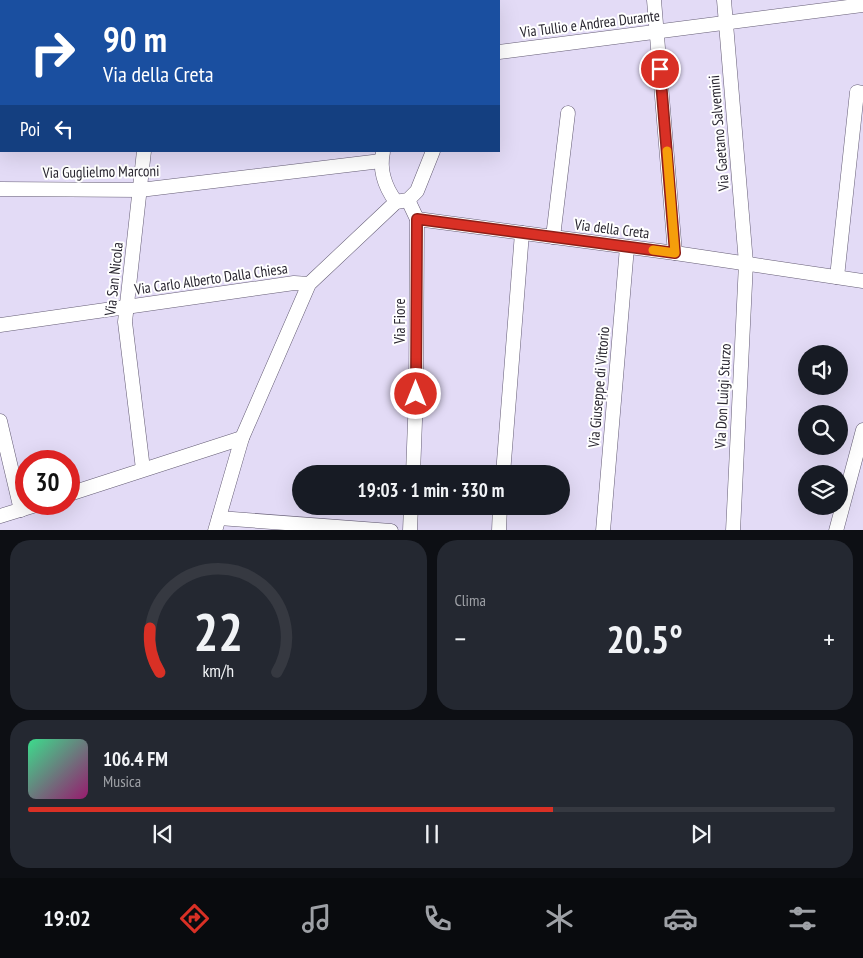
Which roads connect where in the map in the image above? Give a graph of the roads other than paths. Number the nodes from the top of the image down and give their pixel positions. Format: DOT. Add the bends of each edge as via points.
graph roads {
  1 [pos="654,0"];
  2 [pos="724,0"];
  3 [pos="863,5"];
  4 [pos="726,24"];
  5 [pos="657,32"];
  6 [pos="500,52"];
  7 [pos="863,93"];
  8 [pos="568,113"];
  9 [pos="144,152"];
  10 [pos="433,152"];
  11 [pos="382,156"];
  12 [pos="0,189"];
  13 [pos="140,190"];
  14 [pos="402,201"];
  15 [pos="417,219"];
  16 [pos="522,233"];
  17 [pos="553,237"];
  18 [pos="627,247"];
  19 [pos="675,253"];
  20 [pos="746,263"];
  21 [pos="837,277"];
  22 [pos="863,281"];
  23 [pos="309,284"];
  24 [pos="126,308"];
  25 [pos="0,325"];
  26 [pos="0,420"];
  27 [pos="863,430"];
  28 [pos="242,438"];
  29 [pos="413,465"];
  30 [pos="504,465"];
  31 [pos="144,469"];
  32 [pos="15,484"];
  33 [pos="80,490"];
  34 [pos="15,512"];
  35 [pos="411,515"];
  36 [pos="499,515"];
  37 [pos="0,516"];
  38 [pos="217,524"];
  39 [pos="391,530"];
  40 [pos="410,530"];
  41 [pos="498,530"];
  42 [pos="603,530"];
  43 [pos="733,530"];
  44 [pos="836,530"];
  1 -- 5 [label="street"];
  2 -- 4 [label="street, Via Gaetano Salvemini"];
  3 -- 4 [label="street, Via Tullio e Andrea Durante"];
  4 -- 5 [label="street, Via Tullio e Andrea Durante"];
  4 -- 20 [label="street, Via Gaetano Salvemini"];
  5 -- 6 [label="street, Via Tullio e Andrea Durante"];
  5 -- 19 [label="street"];
  7 -- 21 [label="street" via="857,92"];
  8 -- 17 [label="street"];
  9 -- 13 [label="street, Via San Nicola"];
  10 -- 14 [label="street" via="417,192"];
  11 -- 13 [label="street, Via Guglielmo Marconi"];
  11 -- 14 [label="street, Via Fiore" via="386,186"];
  12 -- 13 [label="street, Via Guglielmo Marconi"];
  13 -- 24 [label="street, Via San Nicola"];
  14 -- 15 [label="street, Via Fiore"];
  14 -- 23 [label="street"];
  15 -- 16 [label="street, Via della Creta"];
  15 -- 29 [label="street, Via Fiore"];
  16 -- 17 [label="street, Via della Creta"];
  16 -- 30 [label="street"];
  17 -- 18 [label="street, Via della Creta"];
  18 -- 19 [label="street, Via della Creta"];
  18 -- 42 [label="street, Via Giuseppe di Vittorio"];
  19 -- 20 [label="street, Via della Creta"];
  20 -- 21 [label="street, Via della Creta"];
  20 -- 43 [label="street, Via Don Luigi Sturzo"];
  21 -- 22 [label="street, Via della Creta"];
  23 -- 24 [label="street, Via Carlo Alberto Dalla Chiesa" via="294,283"];
  23 -- 28 [label="street"];
  24 -- 25 [label="street, Via Carlo Alberto Dalla Chiesa"];
  24 -- 31 [label="street, Via San Nicola" via="125,322"];
  26 -- 32 [label="street"];
  27 -- 44 [label="street"];
  28 -- 31 [label="street"];
  28 -- 38 [label="street"];
  31 -- 33 [label="street"];
  34 -- 37 [label="street"];
  35 -- 40 [label="street"];
  36 -- 41 [label="street"];
  38 -- 39 [label="street"];
}
